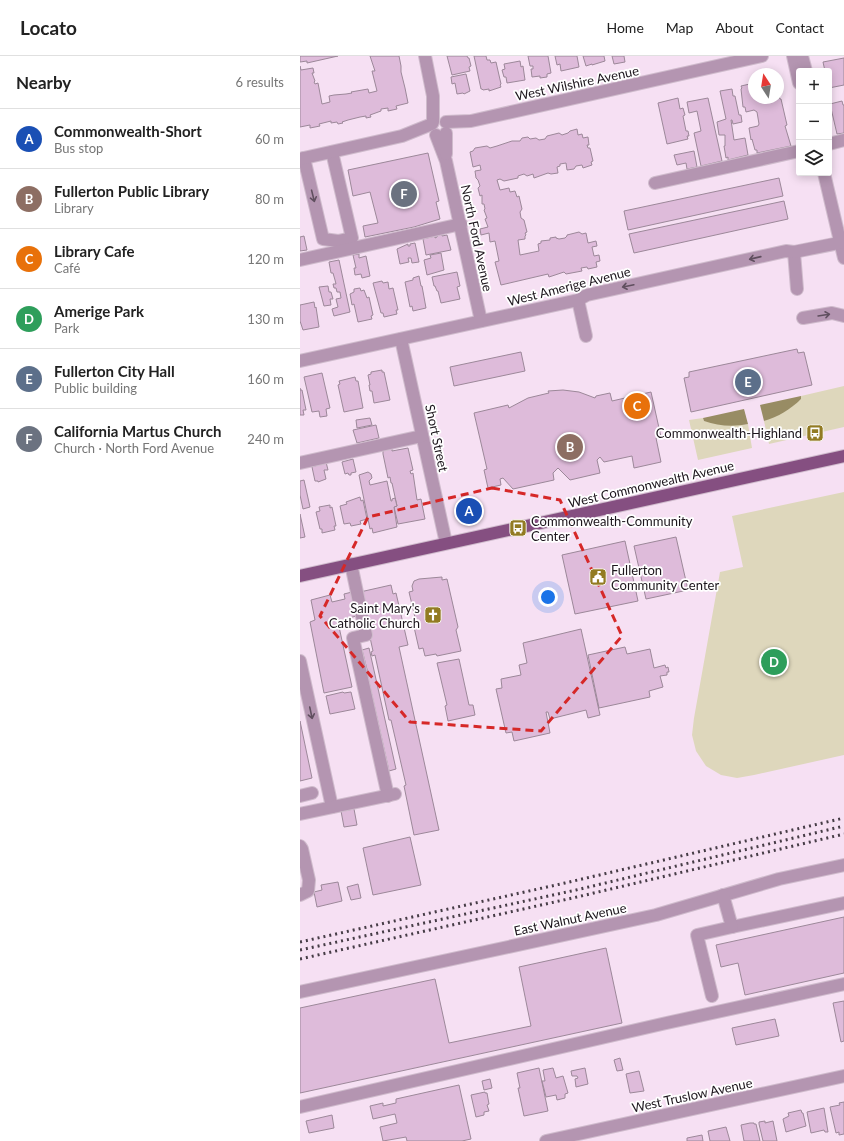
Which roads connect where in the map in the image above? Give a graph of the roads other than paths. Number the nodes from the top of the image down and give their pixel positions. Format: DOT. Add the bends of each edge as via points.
graph roads {
  1 [pos="425,56"];
  2 [pos="771,56"];
  3 [pos="793,56"];
  4 [pos="801,56"];
  5 [pos="760,57"];
  6 [pos="805,68"];
  7 [pos="796,70"];
  8 [pos="440,128"];
  9 [pos="844,140"];
  10 [pos="832,143"];
  11 [pos="332,152"];
  12 [pos="796,152"];
  13 [pos="302,158"];
  14 [pos="825,176"];
  15 [pos="655,183"];
  16 [pos="461,224"];
  17 [pos="842,242"];
  18 [pos="794,252"];
  19 [pos="844,258"];
  20 [pos="300,260"];
  21 [pos="797,289"];
  22 [pos="578,300"];
  23 [pos="844,316"];
  24 [pos="803,318"];
  25 [pos="481,321"];
  26 [pos="586,336"];
  27 [pos="401,339"];
  28 [pos="300,361"];
  29 [pos="422,436"];
  30 [pos="844,456"];
  31 [pos="300,463"];
  32 [pos="446,543"];
  33 [pos="351,564"];
  34 [pos="300,576"];
  35 [pos="300,661"];
  36 [pos="312,793"];
  37 [pos="300,796"];
  38 [pos="332,807"];
  39 [pos="300,814"];
  40 [pos="300,846"];
  41 [pos="844,865"];
  42 [pos="300,895"];
  43 [pos="723,896"];
  44 [pos="844,903"];
  45 [pos="732,927"];
  46 [pos="844,984"];
  47 [pos="300,992"];
  48 [pos="712,996"];
  49 [pos="844,1076"];
  50 [pos="300,1107"];
  51 [pos="546,1141"];
  1 -- 8 [label="street, North Ford Avenue"];
  2 -- 5 [label="street, West Wilshire Avenue"];
  3 -- 4 [label="street"];
  3 -- 7 [label="street"];
  4 -- 6 [label="street"];
  5 -- 8 [label="street, West Wilshire Avenue"];
  8 -- 11 [label="street, West Wilshire Avenue"];
  8 -- 16 [label="street, North Ford Avenue"];
  9 -- 10 [label="street"];
  11 -- 13 [label="street, West Wilshire Avenue"];
  13 -- 11 [label="street, one-way" via="323,239 338,241 352,238"];
  12 -- 15 [label="street"];
  14 -- 17 [label="street"];
  16 -- 20 [label="street"];
  16 -- 25 [label="street, North Ford Avenue"];
  17 -- 18 [label="street, West Amerige Avenue"];
  17 -- 19 [label="street"];
  18 -- 21 [label="street"];
  18 -- 22 [label="street, West Amerige Avenue, one-way" via="786,251 587,295"];
  22 -- 25 [label="street, West Amerige Avenue"];
  22 -- 26 [label="street"];
  24 -- 23 [label="street, one-way" via="832,314"];
  25 -- 27 [label="street, West Amerige Avenue"];
  27 -- 28 [label="street, West Amerige Avenue"];
  27 -- 29 [label="street, Short Street"];
  29 -- 31 [label="street"];
  29 -- 32 [label="street, Short Street"];
  30 -- 32 [label="main road, West Commonwealth Avenue"];
  32 -- 33 [label="main road, West Commonwealth Avenue"];
  33 -- 34 [label="main road, West Commonwealth Avenue"];
  33 -- 38 [label="street" via="366,635 353,638 391,795"];
  35 -- 38 [label="street, one-way"];
  36 -- 37 [label="street"];
  38 -- 39 [label="street"];
  40 -- 42 [label="street" via="309,880 308,891"];
  41 -- 43 [label="street, East Walnut Avenue" via="779,879"];
  43 -- 45 [label="street"];
  43 -- 47 [label="street, East Walnut Avenue" via="656,915"];
  44 -- 45 [label="street"];
  45 -- 48 [label="street" via="697,935"];
  46 -- 50 [label="street"];
  49 -- 51 [label="street, West Truslow Avenue"];
}
